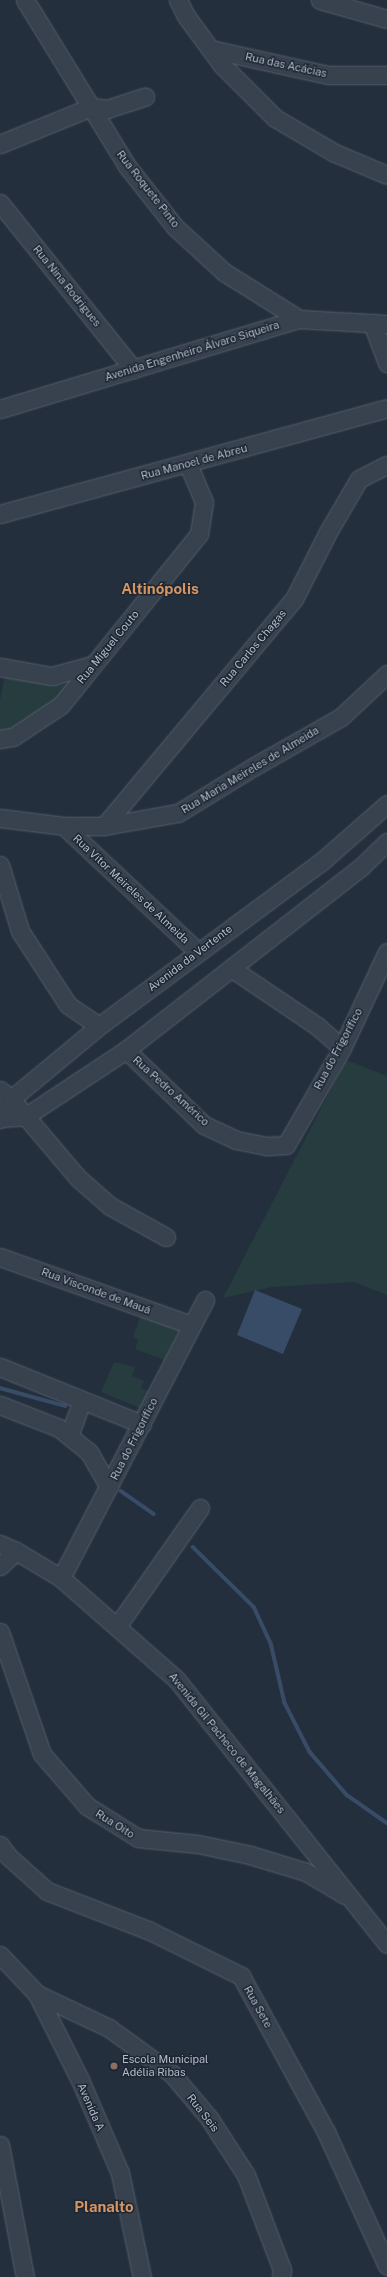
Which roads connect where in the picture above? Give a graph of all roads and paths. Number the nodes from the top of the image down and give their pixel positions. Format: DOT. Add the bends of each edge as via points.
graph roads {
  1 [pos="25,0"];
  2 [pos="178,0"];
  3 [pos="320,0"];
  4 [pos="387,19"];
  5 [pos="210,49"];
  6 [pos="387,75"];
  7 [pos="145,97"];
  8 [pos="91,107"];
  9 [pos="0,144"];
  10 [pos="384,172"];
  11 [pos="0,203"];
  12 [pos="299,319"];
  13 [pos="380,324"];
  14 [pos="387,363"];
  15 [pos="132,369"];
  16 [pos="387,408"];
  17 [pos="0,409"];
  18 [pos="188,464"];
  19 [pos="387,465"];
  20 [pos="0,514"];
  21 [pos="92,665"];
  22 [pos="0,667"];
  23 [pos="387,674"];
  24 [pos="0,739"];
  25 [pos="387,804"];
  26 [pos="0,818"];
  27 [pos="64,826"];
  28 [pos="104,826"];
  29 [pos="387,842"];
  30 [pos="0,865"];
  31 [pos="198,952"];
  32 [pos="387,952"];
  33 [pos="232,968"];
  34 [pos="99,1026"];
  35 [pos="342,1048"];
  36 [pos="126,1050"];
  37 [pos="5,1094"];
  38 [pos="26,1116"];
  39 [pos="0,1119"];
  40 [pos="286,1145"];
  41 [pos="166,1237"];
  42 [pos="0,1257"];
  43 [pos="205,1300"];
  44 [pos="191,1325"];
  45 [pos="0,1367"];
  46 [pos="82,1400"];
  47 [pos="0,1406"];
  48 [pos="142,1424"];
  49 [pos="69,1436"];
  50 [pos="109,1487"];
  51 [pos="200,1508"];
  52 [pos="0,1544"];
  53 [pos="16,1551"];
  54 [pos="0,1566"];
  55 [pos="61,1578"];
  56 [pos="118,1626"];
  57 [pos="0,1632"];
  58 [pos="0,1845"];
  59 [pos="354,1900"];
  60 [pos="387,1944"];
  61 [pos="0,1955"];
  62 [pos="38,1994"];
  63 [pos="0,2145"];
  64 [pos="387,2266"];
  65 [pos="25,2277"];
  66 [pos="142,2277"];
  67 [pos="281,2277"];
  1 -- 8 [label="street, Rua Roquete Pinto"];
  2 -- 5 [label="street" via="186,16"];
  3 -- 4 [label="street"];
  5 -- 6 [label="street, Rua das Acácias" via="328,76"];
  5 -- 10 [label="street" via="222,65 275,118 335,153"];
  7 -- 8 [label="street" via="107,109"];
  8 -- 9 [label="street"];
  8 -- 12 [label="street, Rua Roquete Pinto" via="127,166 175,226 224,272"];
  11 -- 15 [label="street, Rua Nina Rodrigues"];
  12 -- 13 [label="street, Avenida Engenheiro Álvaro Siqueira"];
  12 -- 15 [label="street, Avenida Engenheiro Álvaro Siqueira"];
  13 -- 14 [label="street"];
  15 -- 17 [label="street, Avenida Engenheiro Álvaro Siqueira"];
  16 -- 18 [label="street, Rua Manoel de Abreu"];
  18 -- 20 [label="street, Rua Manoel de Abreu"];
  18 -- 21 [label="street, Rua Miguel Couto" via="204,502 199,534"];
  19 -- 28 [label="street, Rua Carlos Chagas" via="359,479 328,532 294,599"];
  21 -- 22 [label="street" via="52,676"];
  21 -- 24 [label="street, Rua Miguel Couto" via="61,705 13,737"];
  23 -- 28 [label="street, Rua Maria Meireles de Almeida" via="341,717 178,813"];
  25 -- 31 [label="street, Avenida da Vertente" via="321,862"];
  26 -- 27 [label="street, Rua Maria Meireles de Almeida"];
  27 -- 28 [label="street, Rua Maria Meireles de Almeida"];
  27 -- 31 [label="street, Rua Vitor Meireles de Almeida"];
  29 -- 33 [label="street, Avenida da Vertente" via="362,866"];
  30 -- 34 [label="street" via="20,931 68,1005"];
  31 -- 34 [label="street, Avenida da Vertente"];
  32 -- 35 [label="street, Rua do Frigorífico"];
  33 -- 35 [label="street" via="317,1026"];
  33 -- 36 [label="street, Avenida da Vertente"];
  34 -- 37 [label="street, Avenida da Vertente"];
  35 -- 40 [label="street, Rua do Frigorífico"];
  36 -- 38 [label="street, Avenida da Vertente"];
  36 -- 40 [label="street, Rua Pedro Américo" via="204,1125 236,1140 268,1146"];
  37 -- 38 [label="street"];
  37 -- 39 [label="street, Avenida da Vertente"];
  38 -- 39 [label="street, Avenida da Vertente"];
  38 -- 41 [label="street" via="78,1178 110,1206"];
  42 -- 44 [label="street, Rua Visconde de Mauá"];
  43 -- 44 [label="street, Rua do Frigorífico"];
  44 -- 48 [label="street, Rua do Frigorífico"];
  45 -- 46 [label="street"];
  46 -- 48 [label="street"];
  46 -- 49 [label="street"];
  47 -- 49 [label="street" via="59,1428"];
  48 -- 50 [label="street, Rua do Frigorífico"];
  49 -- 50 [label="street" via="89,1452"];
  50 -- 55 [label="street, Rua do Frigorífico"];
  51 -- 56 [label="street"];
  52 -- 53 [label="street, Avenida Gil Pacheco de Magalhães"];
  53 -- 54 [label="street"];
  53 -- 55 [label="street, Avenida Gil Pacheco de Magalhães"];
  55 -- 56 [label="street, Avenida Gil Pacheco de Magalhães"];
  56 -- 59 [label="street, Avenida Gil Pacheco de Magalhães" via="177,1680"];
  57 -- 59 [label="street, Rua Oito" via="42,1754 87,1806 138,1838 198,1844 250,1855 306,1872"];
  58 -- 64 [label="street, Rua Sete" via="8,1856 47,1891 150,1931 242,1976 326,2132"];
  59 -- 60 [label="street, Avenida Gil Pacheco de Magalhães"];
  61 -- 62 [label="street, Avenida A"];
  62 -- 66 [label="street, Avenida A" via="80,2080 120,2173"];
  62 -- 67 [label="street, Rua Seis" via="109,2028 172,2074 209,2118 246,2175 282,2270"];
  63 -- 65 [label="street"];
}
